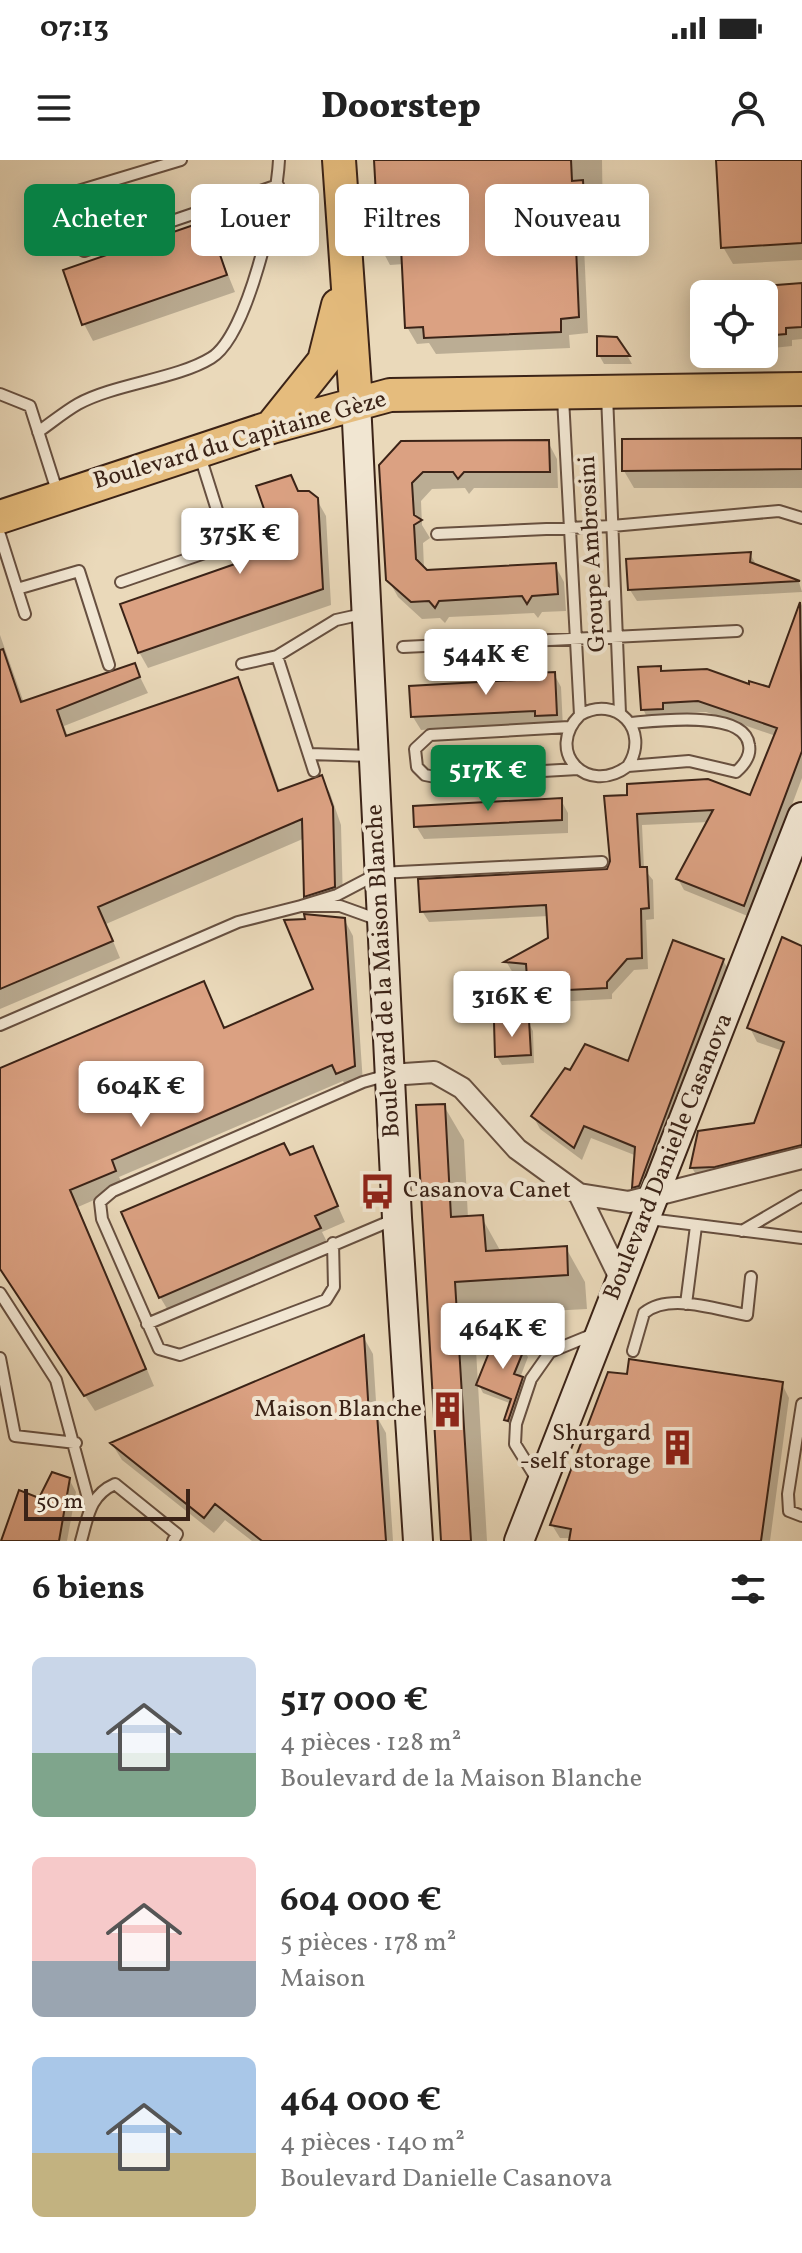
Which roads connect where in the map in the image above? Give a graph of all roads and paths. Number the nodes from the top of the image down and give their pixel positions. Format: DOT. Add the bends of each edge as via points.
graph roads {
  1 [pos="181,160"];
  2 [pos="279,160"];
  3 [pos="339,160"];
  4 [pos="278,184"];
  5 [pos="341,184"];
  6 [pos="191,215"];
  7 [pos="259,256"];
  8 [pos="345,256"];
  9 [pos="347,256"];
  10 [pos="793,392"];
  11 [pos="562,393"];
  12 [pos="607,393"];
  13 [pos="0,394"];
  14 [pos="356,402"];
  15 [pos="272,427"];
  16 [pos="38,432"];
  17 [pos="198,451"];
  18 [pos="59,496"];
  19 [pos="0,517"];
  20 [pos="802,518"];
  21 [pos="612,526"];
  22 [pos="568,528"];
  23 [pos="437,534"];
  24 [pos="0,535"];
  25 [pos="121,582"];
  26 [pos="17,589"];
  27 [pos="365,613"];
  28 [pos="25,614"];
  29 [pos="737,631"];
  30 [pos="617,637"];
  31 [pos="574,639"];
  32 [pos="403,647"];
  33 [pos="277,656"];
  34 [pos="242,664"];
  35 [pos="109,665"];
  36 [pos="620,713"];
  37 [pos="580,715"];
  38 [pos="631,723"];
  39 [pos="569,727"];
  40 [pos="310,754"];
  41 [pos="372,756"];
  42 [pos="628,766"];
  43 [pos="578,769"];
  44 [pos="314,771"];
  45 [pos="802,817"];
  46 [pos="602,862"];
  47 [pos="379,873"];
  48 [pos="301,906"];
  49 [pos="381,920"];
  50 [pos="0,1025"];
  51 [pos="390,1075"];
  52 [pos="802,1158"];
  53 [pos="579,1194"];
  54 [pos="802,1196"];
  55 [pos="650,1208"];
  56 [pos="397,1218"];
  57 [pos="696,1226"];
  58 [pos="742,1231"];
  59 [pos="802,1238"];
  60 [pos="333,1243"];
  61 [pos="751,1277"];
  62 [pos="621,1280"];
  63 [pos="0,1293"];
  64 [pos="686,1304"];
  65 [pos="147,1324"];
  66 [pos="599,1331"];
  67 [pos="633,1351"];
  68 [pos="0,1358"];
  69 [pos="802,1404"];
  70 [pos="76,1443"];
  71 [pos="539,1483"];
  72 [pos="90,1506"];
  73 [pos="802,1516"];
  74 [pos="81,1541"];
  75 [pos="173,1541"];
  76 [pos="418,1541"];
  77 [pos="519,1541"];
  1 -- 6 [label="lane" via="78,191 65,207 75,246 84,251"];
  2 -- 4 [label="lane"];
  3 -- 5 [label="main road"];
  7 -- 16 [label="lane" via="228,341 211,358 79,403"];
  8 -- 15 [label="main road" via="335,326 324,361"];
  9 -- 14 [label="main road"];
  10 -- 12 [label="main road, Boulevard du Capitaine Gèze"];
  11 -- 12 [label="main road, Boulevard du Capitaine Gèze"];
  11 -- 14 [label="main road, Boulevard du Capitaine Gèze" via="390,395"];
  11 -- 22 [label="lane, Groupe Ambrosini"];
  12 -- 21 [label="lane, Groupe Ambrosini"];
  13 -- 16 [label="lane" via="30,406"];
  14 -- 15 [label="main road, Boulevard du Capitaine Gèze"];
  14 -- 27 [label="street, Boulevard de la Maison Blanche"];
  15 -- 17 [label="main road, Boulevard du Capitaine Gèze"];
  16 -- 18 [label="lane"];
  17 -- 18 [label="main road, Boulevard du Capitaine Gèze"];
  17 -- 25 [label="lane" via="228,545"];
  18 -- 19 [label="main road, Boulevard du Capitaine Gèze"];
  20 -- 21 [label="lane" via="779,511"];
  21 -- 22 [label="lane"];
  21 -- 30 [label="lane, Groupe Ambrosini"];
  22 -- 23 [label="lane"];
  22 -- 31 [label="lane, Groupe Ambrosini"];
  24 -- 26 [label="lane"];
  26 -- 28 [label="lane"];
  26 -- 35 [label="lane" via="79,571"];
  27 -- 33 [label="lane" via="336,620"];
  27 -- 41 [label="street, Boulevard de la Maison Blanche"];
  29 -- 30 [label="lane"];
  30 -- 31 [label="lane"];
  30 -- 36 [label="lane, Groupe Ambrosini"];
  31 -- 32 [label="lane"];
  31 -- 37 [label="lane, Groupe Ambrosini"];
  33 -- 34 [label="lane"];
  33 -- 40 [label="lane"];
  36 -- 37 [label="lane" via="600,707"];
  36 -- 38 [label="lane"];
  37 -- 39 [label="lane"];
  38 -- 42 [label="lane" via="637,744"];
  38 -- 42 [label="lane" via="710,720 742,732 750,750 736,772 689,761"];
  39 -- 43 [label="lane" via="567,750"];
  39 -- 43 [label="lane" via="430,735 415,749 415,760 425,775 435,777"];
  40 -- 41 [label="lane"];
  40 -- 44 [label="lane"];
  41 -- 47 [label="street, Boulevard de la Maison Blanche"];
  42 -- 43 [label="lane" via="604,778"];
  45 -- 55 [label="street, Boulevard Danielle Casanova"];
  46 -- 47 [label="lane"];
  47 -- 48 [label="lane"];
  47 -- 49 [label="street, Boulevard de la Maison Blanche"];
  48 -- 49 [label="lane" via="340,906"];
  48 -- 50 [label="lane" via="238,922"];
  49 -- 51 [label="street, Boulevard de la Maison Blanche"];
  51 -- 53 [label="street" via="434,1072 449,1078 517,1149"];
  51 -- 56 [label="street, Boulevard de la Maison Blanche"];
  51 -- 65 [label="lane" via="113,1191 100,1202 102,1219"];
  52 -- 55 [label="street"];
  53 -- 55 [label="street"];
  53 -- 62 [label="street"];
  54 -- 58 [label="lane"];
  55 -- 57 [label="lane"];
  55 -- 62 [label="street, Boulevard Danielle Casanova"];
  56 -- 60 [label="lane"];
  56 -- 76 [label="street, Boulevard de la Maison Blanche"];
  57 -- 58 [label="lane"];
  57 -- 64 [label="lane"];
  58 -- 59 [label="lane"];
  60 -- 65 [label="lane"];
  60 -- 65 [label="lane" via="334,1287 326,1300 180,1355 159,1349"];
  61 -- 64 [label="lane" via="747,1315"];
  62 -- 66 [label="street, Boulevard Danielle Casanova"];
  63 -- 70 [label="lane" via="56,1380"];
  64 -- 67 [label="lane" via="661,1304 644,1313"];
  66 -- 71 [label="street, Boulevard Danielle Casanova"];
  66 -- 71 [label="lane" via="550,1352 531,1379 515,1444"];
  68 -- 70 [label="lane" via="15,1436"];
  69 -- 73 [label="lane" via="788,1494 789,1511"];
  70 -- 72 [label="lane"];
  71 -- 77 [label="street, Boulevard Danielle Casanova"];
  72 -- 74 [label="lane"];
  72 -- 75 [label="lane" via="99,1491 115,1484 177,1534"];
}
